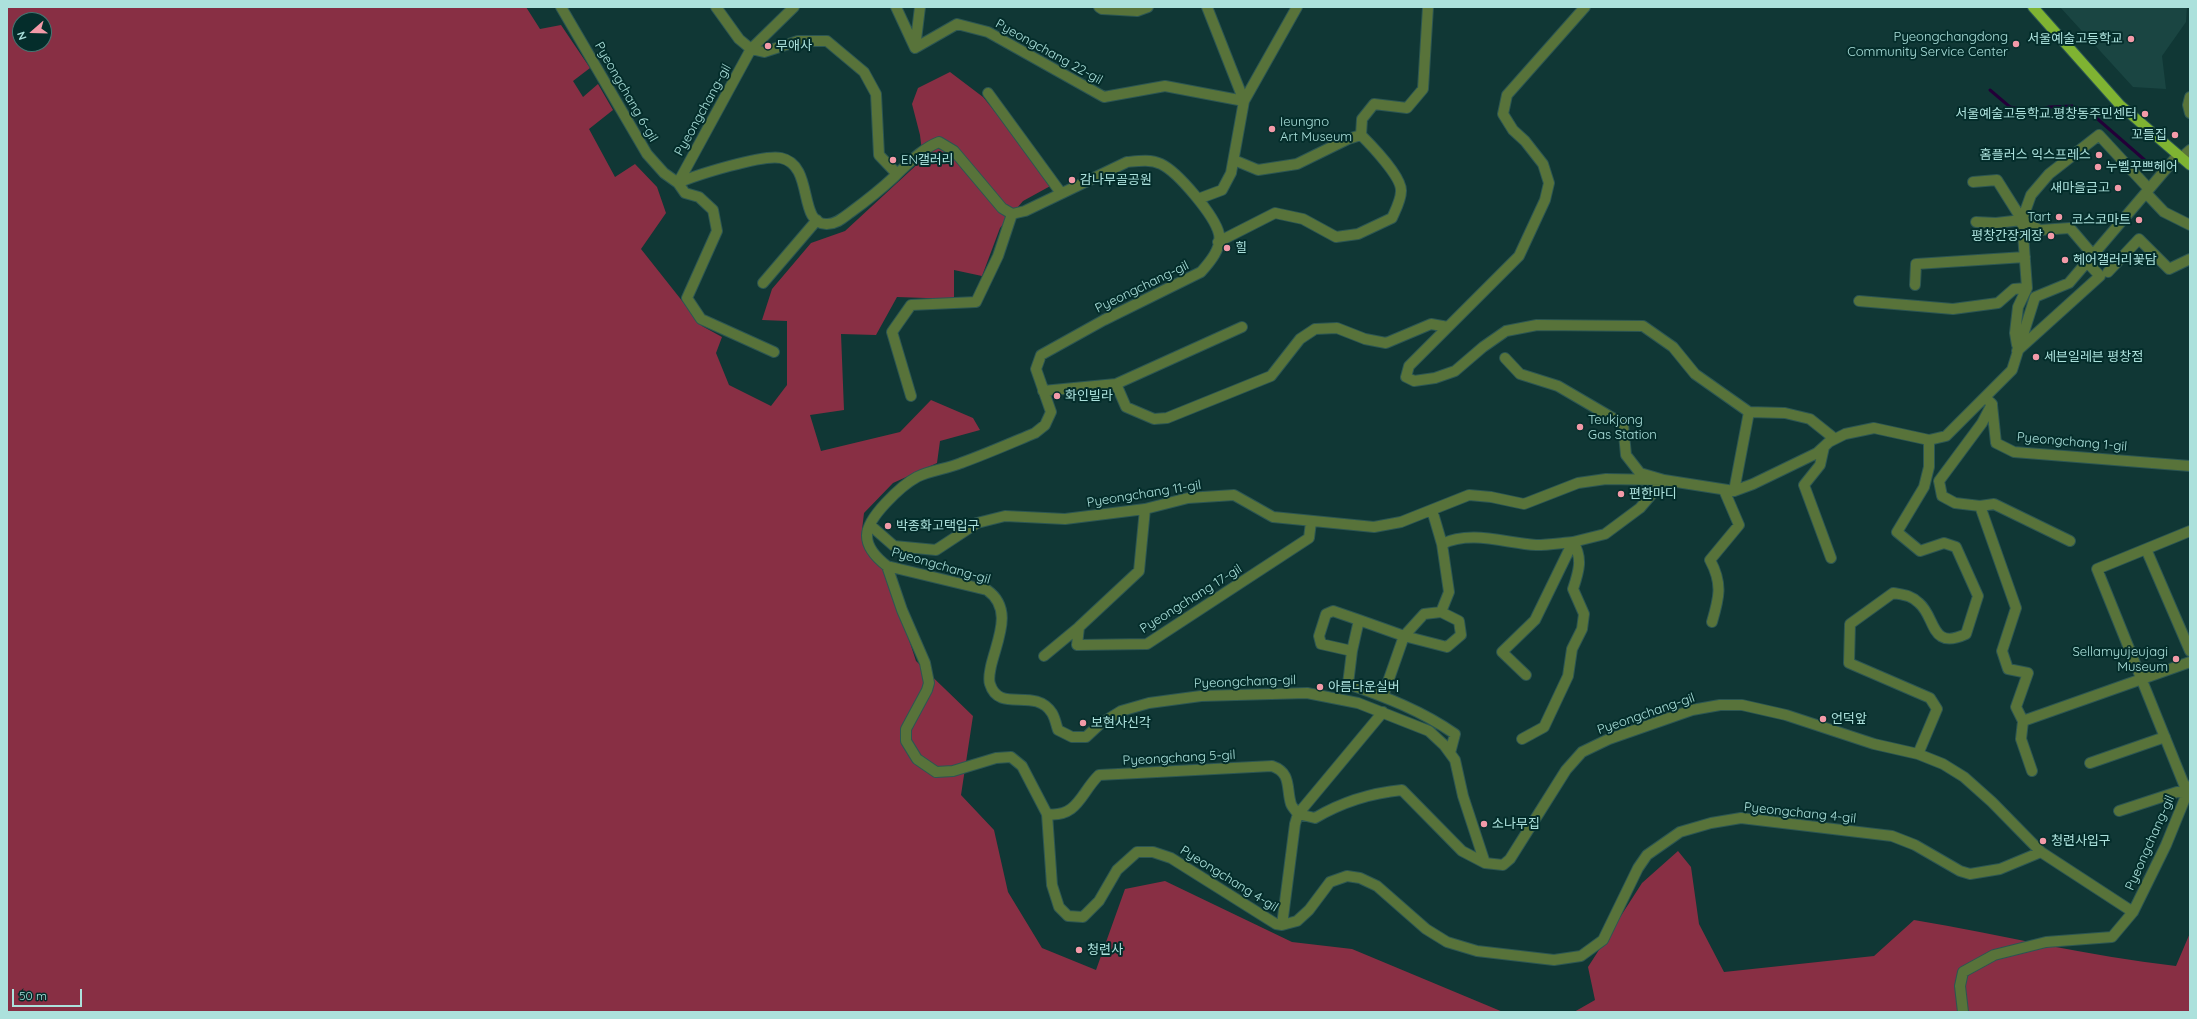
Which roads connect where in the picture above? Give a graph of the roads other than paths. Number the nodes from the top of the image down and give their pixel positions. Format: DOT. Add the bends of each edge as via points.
graph roads {
  1 [pos="561,7"];
  2 [pos="716,7"];
  3 [pos="794,7"];
  4 [pos="896,7"];
  5 [pos="920,7"];
  6 [pos="1099,7"];
  7 [pos="1148,7"];
  8 [pos="1207,7"];
  9 [pos="1297,7"];
  10 [pos="1428,7"];
  11 [pos="1585,7"];
  12 [pos="2033,7"];
  13 [pos="915,48"];
  14 [pos="751,49"];
  15 [pos="988,93"];
  16 [pos="2190,97"];
  17 [pos="1244,101"];
  18 [pos="2190,113"];
  19 [pos="1361,135"];
  20 [pos="2190,150"];
  21 [pos="2180,156"];
  22 [pos="1234,160"];
  23 [pos="2190,165"];
  24 [pos="897,174"];
  25 [pos="1973,182"];
  26 [pos="678,183"];
  27 [pos="2147,191"];
  28 [pos="1061,193"];
  29 [pos="1198,199"];
  30 [pos="1012,214"];
  31 [pos="2023,216"];
  32 [pos="817,220"];
  33 [pos="1976,222"];
  34 [pos="2190,225"];
  35 [pos="1218,242"];
  36 [pos="2024,257"];
  37 [pos="2090,258"];
  38 [pos="2190,259"];
  39 [pos="2108,272"];
  40 [pos="763,283"];
  41 [pos="1916,285"];
  42 [pos="2026,288"];
  43 [pos="1859,301"];
  44 [pos="1242,327"];
  45 [pos="1448,327"];
  46 [pos="2017,351"];
  47 [pos="774,352"];
  48 [pos="1505,358"];
  49 [pos="1116,384"];
  50 [pos="1043,391"];
  51 [pos="911,396"];
  52 [pos="1988,400"];
  53 [pos="1749,412"];
  54 [pos="1834,439"];
  55 [pos="1929,440"];
  56 [pos="1824,447"];
  57 [pos="2190,466"];
  58 [pos="1664,480"];
  59 [pos="1729,490"];
  60 [pos="1980,506"];
  61 [pos="1145,509"];
  62 [pos="1432,510"];
  63 [pos="1311,522"];
  64 [pos="870,525"];
  65 [pos="2190,531"];
  66 [pos="2070,541"];
  67 [pos="1572,542"];
  68 [pos="1442,544"];
  69 [pos="2146,549"];
  70 [pos="1831,558"];
  71 [pos="887,566"];
  72 [pos="1441,612"];
  73 [pos="1359,620"];
  74 [pos="1712,622"];
  75 [pos="1079,627"];
  76 [pos="1404,636"];
  77 [pos="1352,651"];
  78 [pos="2190,651"];
  79 [pos="1044,656"];
  80 [pos="2190,662"];
  81 [pos="1526,675"];
  82 [pos="2141,679"];
  83 [pos="1383,696"];
  84 [pos="1383,712"];
  85 [pos="2023,721"];
  86 [pos="2165,737"];
  87 [pos="1522,739"];
  88 [pos="1450,753"];
  89 [pos="1918,754"];
  90 [pos="2090,763"];
  91 [pos="2032,771"];
  92 [pos="2189,790"];
  93 [pos="2119,811"];
  94 [pos="1047,814"];
  95 [pos="1298,814"];
  96 [pos="2041,852"];
  97 [pos="1485,863"];
  98 [pos="2133,912"];
  99 [pos="1282,925"];
  100 [pos="1963,1012"];
  1 -- 26 [label="street, Pyeongchang 6-gil" via="647,154 664,173"];
  2 -- 14 [label="street" via="739,39"];
  3 -- 14 [label="street, Pyeongchang-gil"];
  4 -- 13 [label="street"];
  5 -- 13 [label="street"];
  6 -- 7 [label="street" via="1137,11"];
  8 -- 17 [label="street"];
  9 -- 17 [label="street"];
  10 -- 19 [label="street" via="1423,89 1407,108 1374,104 1362,119"];
  11 -- 45 [label="street" via="1507,95 1503,114 1513,130 1543,164 1549,183 1545,200 1519,256"];
  12 -- 21 [label="main road" via="2120,105"];
  13 -- 17 [label="street, Pyeongchang 22-gil" via="957,24 988,32 1104,97 1165,86"];
  14 -- 24 [label="street" via="764,52 798,41 827,41 864,72 876,94 879,155"];
  14 -- 26 [label="street, Pyeongchang-gil"];
  15 -- 28 [label="street"];
  16 -- 18 [label="street"];
  17 -- 22 [label="street"];
  19 -- 22 [label="street" via="1297,164 1258,170"];
  19 -- 35 [label="street" via="1382,155 1402,189 1392,218 1358,234 1336,237 1303,219 1274,213"];
  20 -- 21 [label="street, Pyeongchang 11-gil"];
  21 -- 23 [label="main road"];
  21 -- 27 [label="street, Pyeongchang 11-gil"];
  22 -- 29 [label="street" via="1231,173 1222,190"];
  24 -- 30 [label="street" via="927,147 939,142 954,151 1002,208"];
  24 -- 32 [label="street" via="872,197 836,222 826,224"];
  25 -- 31 [label="street" via="1997,180 2019,215"];
  26 -- 32 [label="street" via="752,161 781,158 794,165 802,177 806,200 811,214"];
  26 -- 47 [label="street, Pyeongchang 6-gil" via="685,193 699,197 713,210 717,231 687,298 701,319"];
  27 -- 31 [label="street" via="2099,135 2049,174 2031,195"];
  27 -- 34 [label="street" via="2164,212"];
  27 -- 37 [label="street, Pyeongchang 11-gil"];
  28 -- 29 [label="street" via="1127,162 1143,160 1161,164 1180,179"];
  28 -- 30 [label="street" via="1025,211"];
  29 -- 35 [label="street" via="1213,221 1219,235"];
  30 -- 51 [label="street" via="998,256 976,302 911,305 892,332"];
  31 -- 33 [label="street" via="1996,223"];
  31 -- 36 [label="street"];
  31 -- 37 [label="street" via="2040,230 2070,228"];
  32 -- 40 [label="street"];
  35 -- 50 [label="street, Pyeongchang-gil" via="1212,260 1201,272 1104,320 1041,355 1036,369"];
  36 -- 41 [label="street" via="1916,264"];
  36 -- 42 [label="street"];
  37 -- 46 [label="street, Pyeongchang 11-gil" via="2069,283 2035,297"];
  37 -- 46 [label="street" via="2100,276"];
  38 -- 39 [label="street" via="2169,269 2139,239"];
  42 -- 43 [label="street" via="2014,289 1998,303 1953,309"];
  42 -- 46 [label="street" via="2018,307 2015,333"];
  44 -- 49 [label="street"];
  45 -- 49 [label="street" via="1431,324 1386,343 1365,339 1337,328 1315,329 1300,339 1271,376 1167,418 1154,419 1126,407"];
  45 -- 53 [label="street" via="1409,366 1406,377 1414,381 1435,378 1455,371 1506,331 1537,325 1643,326 1673,347 1695,374"];
  46 -- 52 [label="street, Pyeongchang 11-gil" via="2012,370 2002,379"];
  48 -- 58 [label="street, Pyeongchang 11-gil" via="1520,374 1558,386 1623,424 1626,455 1640,473"];
  49 -- 50 [label="street"];
  50 -- 64 [label="street, Pyeongchang-gil" via="1051,412 1045,425 1035,433 961,464 917,477 881,508"];
  52 -- 55 [label="street, Pyeongchang 11-gil" via="1946,436"];
  52 -- 57 [label="street, Pyeongchang 1-gil" via="1996,443 2014,452"];
  52 -- 60 [label="street, Pyeongchang 11-gil" via="1982,423 1939,481 1942,496 1955,503"];
  53 -- 54 [label="street" via="1785,414 1810,419"];
  53 -- 59 [label="street"];
  54 -- 55 [label="street, Pyeongchang 11-gil" via="1874,428"];
  54 -- 56 [label="street, Pyeongchang 11-gil"];
  55 -- 89 [label="street" via="1929,467 1924,487 1897,532 1920,551 1944,543 1956,547 1978,596 1966,634 1958,638 1943,637 1935,632 1921,604 1910,595 1893,593 1850,624 1849,663 1930,698 1937,709"];
  56 -- 59 [label="street, Pyeongchang 11-gil" via="1817,453 1753,484"];
  56 -- 70 [label="street" via="1820,465 1804,484"];
  58 -- 59 [label="street, Pyeongchang 11-gil"];
  58 -- 62 [label="street, Pyeongchang 11-gil" via="1606,479 1585,482 1524,504 1469,495"];
  58 -- 67 [label="street" via="1640,508 1605,534"];
  59 -- 74 [label="street" via="1739,525 1710,560 1717,573 1720,596"];
  60 -- 66 [label="street, Pyeongchang 11-gil" via="1994,504"];
  60 -- 85 [label="street" via="2016,608 2002,651 2008,669 2028,673 2016,706"];
  61 -- 63 [label="street, Pyeongchang 11-gil" via="1188,498 1234,496 1273,517"];
  61 -- 64 [label="street, Pyeongchang 11-gil" via="1065,519 1005,516 977,523 936,550 894,546"];
  61 -- 75 [label="street" via="1139,571"];
  62 -- 63 [label="street, Pyeongchang 11-gil" via="1401,522 1374,527"];
  62 -- 68 [label="street"];
  63 -- 75 [label="street, Pyeongchang 17-gil" via="1309,538 1147,644 1077,645"];
  64 -- 71 [label="street, Pyeongchang-gil" via="866,534 867,540 876,556"];
  65 -- 69 [label="street"];
  67 -- 68 [label="street" via="1536,545 1492,538 1455,538"];
  67 -- 81 [label="street" via="1535,620 1502,652"];
  67 -- 87 [label="street" via="1578,550 1581,568 1573,589 1584,614 1582,629 1572,649 1568,676 1544,727"];
  68 -- 72 [label="street" via="1449,592"];
  69 -- 78 [label="street"];
  69 -- 82 [label="street" via="2097,569"];
  71 -- 84 [label="street, Pyeongchang-gil" via="976,587 994,595 999,601 1003,616 989,678 993,691 1005,699 1036,700 1051,712 1058,730 1072,737 1086,737 1100,724 1121,711 1149,703 1201,696 1307,693 1358,703"];
  71 -- 94 [label="street" via="902,610 925,663 929,682 906,729 906,740 918,759 936,772 953,771 996,758 1011,758 1022,766"];
  72 -- 76 [label="street" via="1424,614"];
  72 -- 76 [label="street" via="1459,621 1461,635 1448,647"];
  73 -- 76 [label="street"];
  73 -- 77 [label="street"];
  73 -- 77 [label="street" via="1333,611 1326,614 1319,636 1321,644"];
  75 -- 79 [label="street"];
  76 -- 83 [label="street"];
  77 -- 83 [label="street" via="1348,684"];
  80 -- 82 [label="street"];
  82 -- 85 [label="street"];
  82 -- 86 [label="street"];
  83 -- 88 [label="street" via="1431,717 1455,734"];
  84 -- 88 [label="street, Pyeongchang-gil" via="1429,731"];
  84 -- 95 [label="street"];
  85 -- 91 [label="street" via="2021,739"];
  86 -- 90 [label="street"];
  86 -- 92 [label="street"];
  88 -- 97 [label="street, Pyeongchang-gil" via="1455,760"];
  89 -- 96 [label="street, Pyeongchang-gil" via="1943,764 1964,777"];
  89 -- 97 [label="street, Pyeongchang-gil" via="1874,744 1786,715 1742,705 1720,705 1692,710 1609,739 1582,752 1566,770 1510,859 1503,865"];
  92 -- 93 [label="street"];
  92 -- 98 [label="street, Pyeongchang-gil" via="2166,845"];
  94 -- 95 [label="street, Pyeongchang 5-gil" via="1062,815 1076,806 1099,775 1272,766 1280,769 1287,779 1291,805"];
  94 -- 99 [label="street, Pyeongchang 4-gil" via="1052,885 1059,907 1068,916 1083,917 1099,900 1117,870 1137,852 1153,852 1171,858 1276,924"];
  95 -- 97 [label="street" via="1315,818 1375,793 1402,790 1462,851"];
  95 -- 99 [label="street"];
  96 -- 98 [label="street, Pyeongchang-gil"];
  96 -- 99 [label="street, Pyeongchang 4-gil" via="2000,869 1970,874 1892,836 1741,818 1680,832 1647,855 1638,868 1603,940 1581,956 1554,960 1477,951 1447,942 1421,925 1377,886 1360,878 1347,876 1330,882 1297,921"];
  98 -- 100 [label="street, Pyeongchang-gil" via="2112,937 2046,942 1984,959 1963,972 1960,986"];
}
